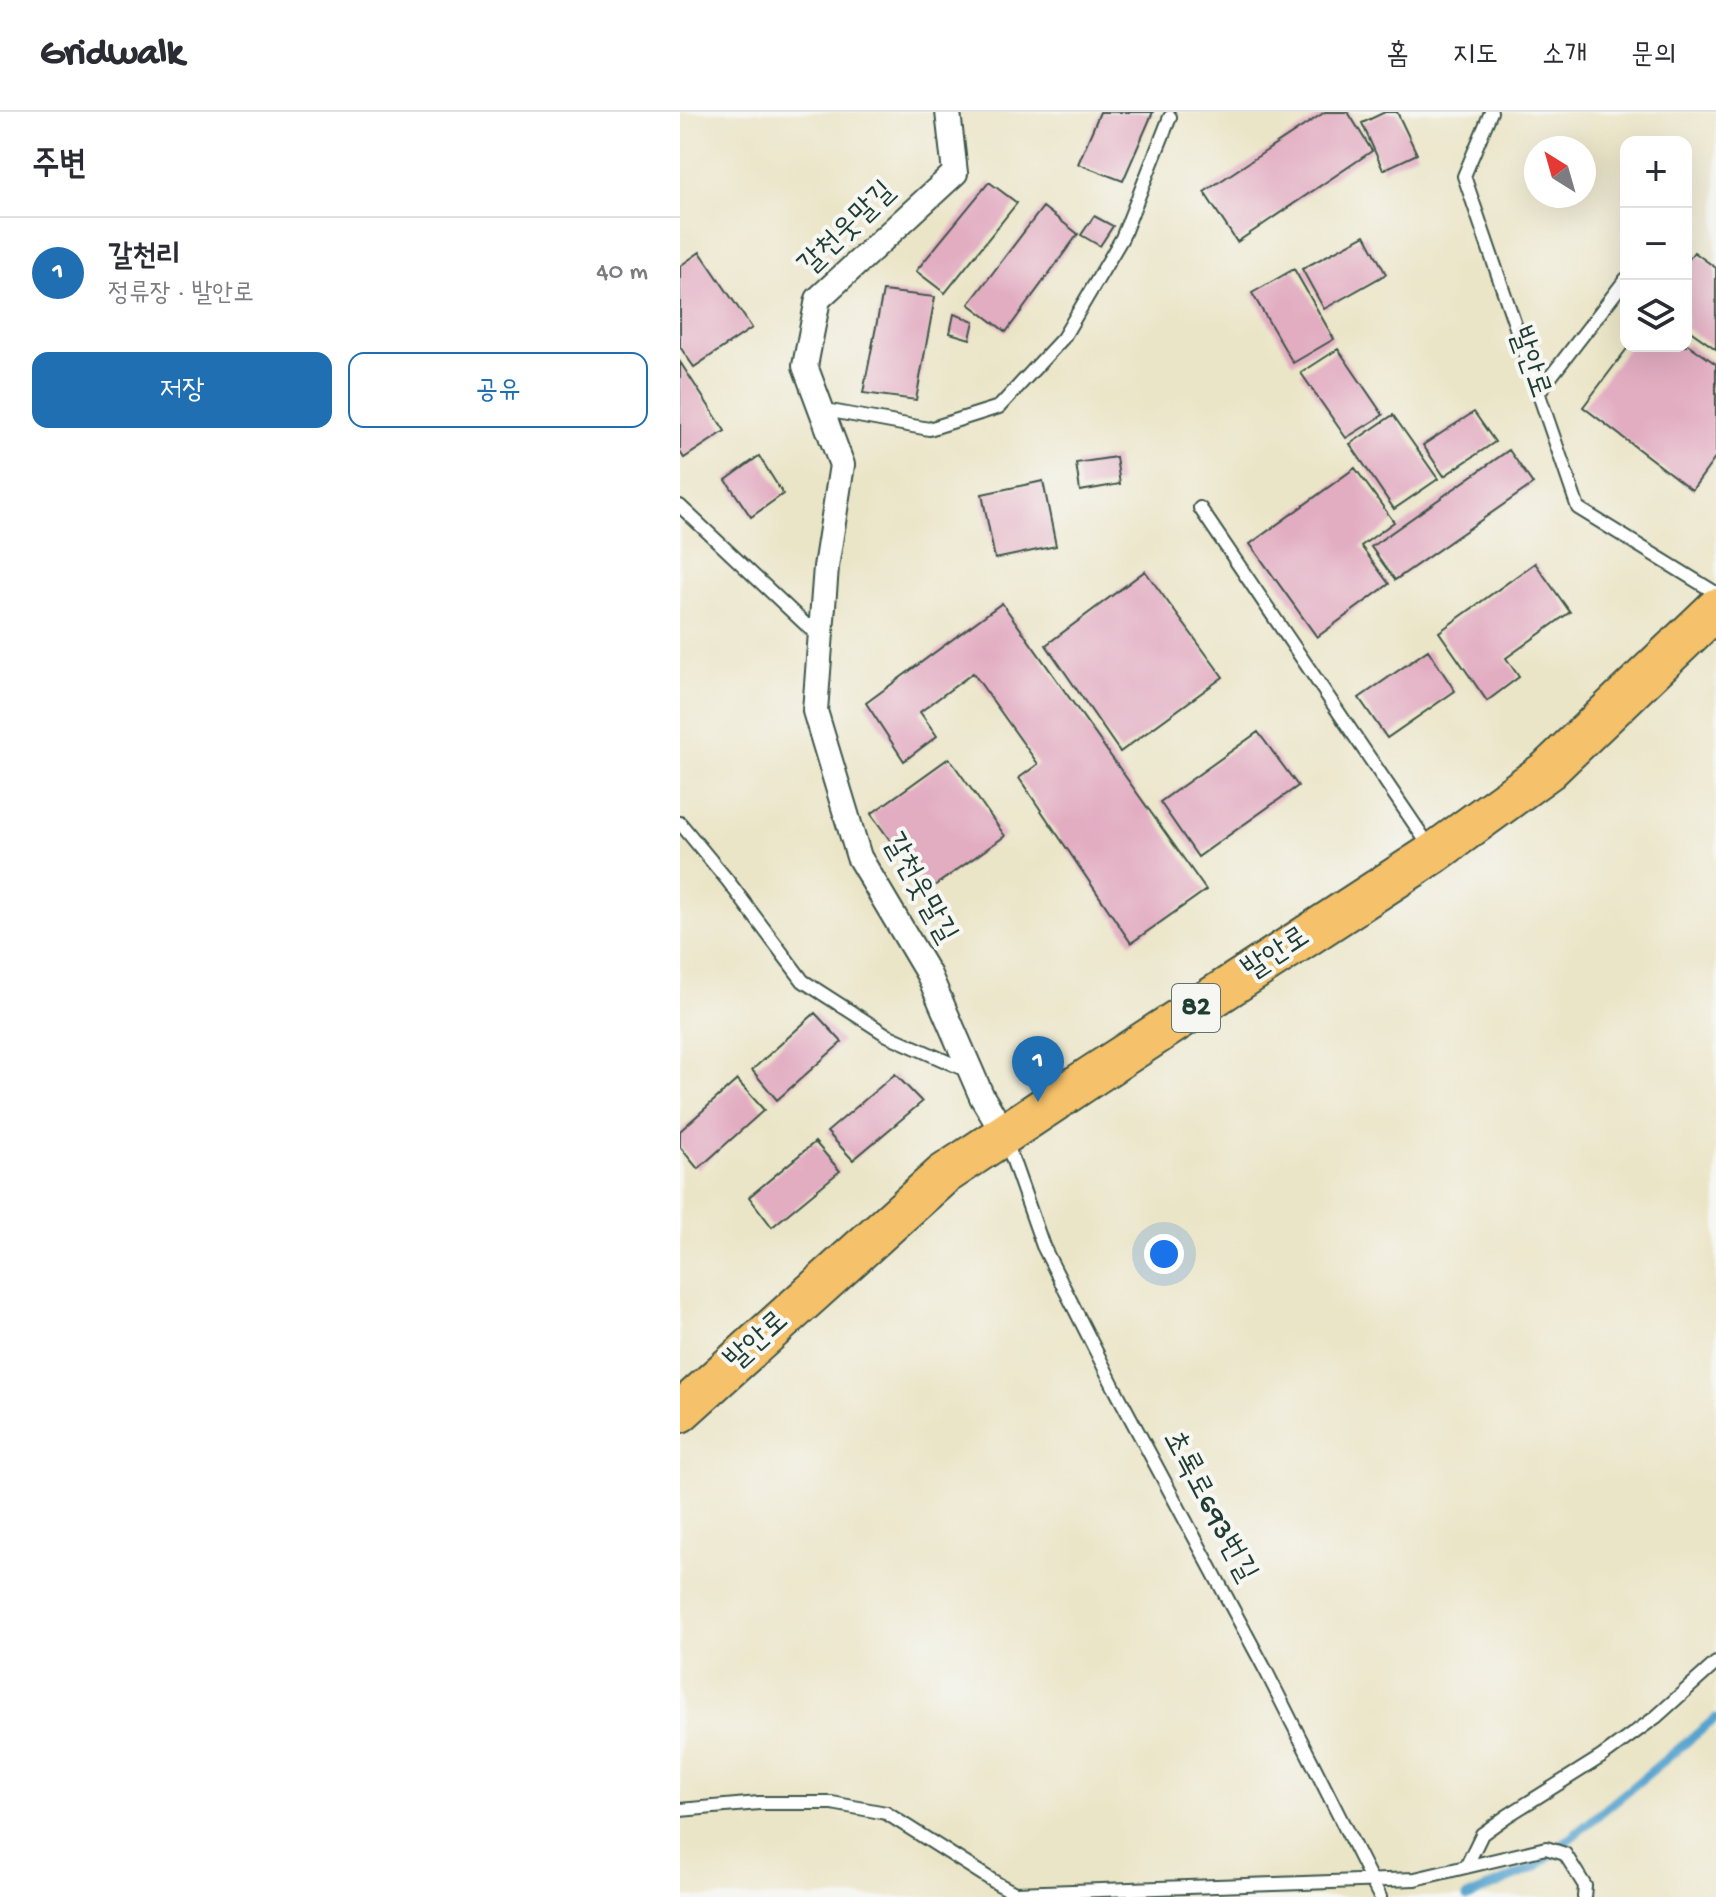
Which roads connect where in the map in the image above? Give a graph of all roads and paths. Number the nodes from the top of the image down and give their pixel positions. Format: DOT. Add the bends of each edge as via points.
graph roads {
  1 [pos="948,112"];
  2 [pos="1491,112"];
  3 [pos="1170,117"];
  4 [pos="1625,280"];
  5 [pos="1538,393"];
  6 [pos="820,409"];
  7 [pos="680,506"];
  8 [pos="1200,508"];
  9 [pos="1716,593"];
  10 [pos="1716,609"];
  11 [pos="820,638"];
  12 [pos="680,823"];
  13 [pos="1434,853"];
  14 [pos="971,1072"];
  15 [pos="1004,1134"];
  16 [pos="680,1412"];
  17 [pos="1716,1663"];
  18 [pos="680,1810"];
  19 [pos="1466,1867"];
  20 [pos="1371,1881"];
  21 [pos="1380,1897"];
  22 [pos="1584,1897"];
  1 -- 6 [label="street, 갈천웃말길" via="955,173 818,299 805,366"];
  2 -- 5 [label="lane, 발안로" via="1464,176"];
  3 -- 6 [label="lane" via="1122,238 1063,338 999,407 929,429"];
  4 -- 5 [label="lane"];
  5 -- 9 [label="lane, 발안로" via="1578,508"];
  6 -- 11 [label="street, 갈천웃말길" via="842,465"];
  7 -- 11 [label="lane"];
  8 -- 13 [label="lane"];
  10 -- 13 [label="main road, 발안로 / 82" via="1548,770"];
  11 -- 14 [label="street, 갈천웃말길" via="815,711 859,857 929,975"];
  12 -- 14 [label="lane" via="803,981 887,1035"];
  13 -- 15 [label="main road, 발안로 / 82"];
  14 -- 15 [label="street, 갈천웃말길"];
  15 -- 16 [label="main road, 발안로 / 82" via="943,1175"];
  15 -- 20 [label="lane, 초록로693번길" via="1043,1246"];
  17 -- 19 [label="lane" via="1656,1717 1482,1834"];
  18 -- 20 [label="lane" via="832,1803 886,1813 1015,1893"];
  19 -- 20 [label="lane" via="1415,1879"];
  19 -- 22 [label="lane" via="1546,1848 1565,1854 1585,1886"];
  20 -- 21 [label="lane, 초록로693번길"];
}
